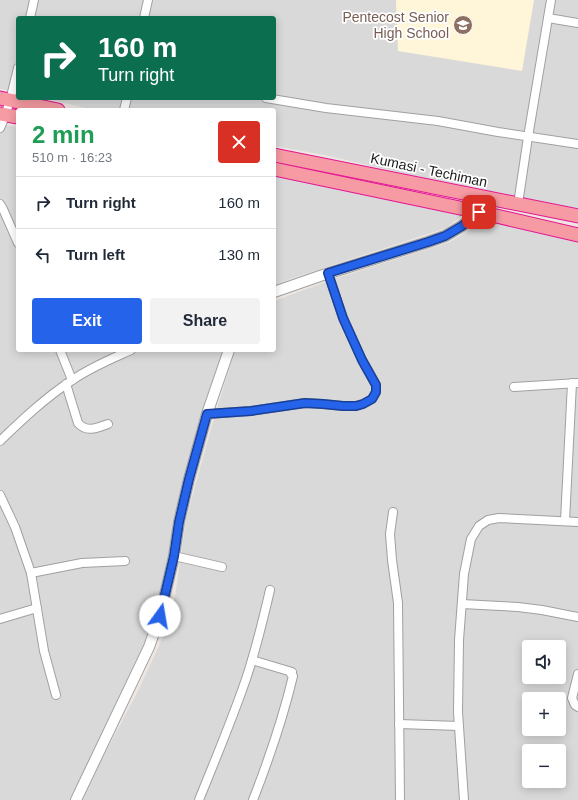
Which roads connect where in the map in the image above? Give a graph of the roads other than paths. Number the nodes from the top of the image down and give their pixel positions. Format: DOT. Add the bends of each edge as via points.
graph roads {
  1 [pos="34,0"];
  2 [pos="148,0"];
  3 [pos="551,0"];
  4 [pos="30,16"];
  5 [pos="144,16"];
  6 [pos="548,18"];
  7 [pos="578,23"];
  8 [pos="16,73"];
  9 [pos="6,99"];
  10 [pos="276,100"];
  11 [pos="49,108"];
  12 [pos="8,115"];
  13 [pos="0,128"];
  14 [pos="528,137"];
  15 [pos="578,144"];
  16 [pos="276,155"];
  17 [pos="276,169"];
  18 [pos="0,204"];
  19 [pos="518,204"];
  20 [pos="479,212"];
  21 [pos="578,216"];
  22 [pos="578,235"];
  23 [pos="16,238"];
  24 [pos="328,273"];
  25 [pos="276,291"];
  26 [pos="61,352"];
  27 [pos="127,352"];
  28 [pos="228,352"];
  29 [pos="69,382"];
  30 [pos="575,383"];
  31 [pos="514,387"];
  32 [pos="207,414"];
  33 [pos="108,424"];
  34 [pos="0,441"];
  35 [pos="0,495"];
  36 [pos="393,512"];
  37 [pos="565,522"];
  38 [pos="578,522"];
  39 [pos="174,556"];
  40 [pos="125,561"];
  41 [pos="222,567"];
  42 [pos="31,572"];
  43 [pos="270,590"];
  44 [pos="462,604"];
  45 [pos="37,608"];
  46 [pos="578,617"];
  47 [pos="0,619"];
  48 [pos="252,660"];
  49 [pos="578,674"];
  50 [pos="56,695"];
  51 [pos="578,707"];
  52 [pos="398,724"];
  53 [pos="459,726"];
  54 [pos="76,800"];
  55 [pos="199,800"];
  56 [pos="253,800"];
  57 [pos="400,800"];
  58 [pos="464,800"];
  1 -- 4 [label="street"];
  2 -- 5 [label="street"];
  3 -- 6 [label="street"];
  6 -- 7 [label="street"];
  6 -- 14 [label="street"];
  8 -- 9 [label="street"];
  9 -- 11 [label="highway"];
  9 -- 12 [label="street"];
  10 -- 14 [label="street" via="326,108 438,120"];
  12 -- 13 [label="street"];
  14 -- 15 [label="street"];
  14 -- 19 [label="street"];
  16 -- 19 [label="highway, Kumasi - Techiman"];
  17 -- 20 [label="highway"];
  18 -- 23 [label="street"];
  19 -- 21 [label="highway, Kumasi - Techiman"];
  20 -- 22 [label="highway"];
  20 -- 24 [label="street" via="445,236"];
  24 -- 25 [label="street"];
  24 -- 32 [label="street" via="343,318 376,385 372,399 356,406 305,403"];
  26 -- 29 [label="street"];
  27 -- 29 [label="street"];
  28 -- 32 [label="street"];
  29 -- 33 [label="street" via="78,423 87,429"];
  29 -- 34 [label="street"];
  30 -- 31 [label="street"];
  30 -- 37 [label="street"];
  32 -- 39 [label="street" via="179,522"];
  35 -- 42 [label="street"];
  36 -- 52 [label="street" via="390,534 398,603"];
  37 -- 38 [label="street"];
  37 -- 44 [label="street" via="499,518 488,520 479,526 471,539 464,574"];
  39 -- 41 [label="street"];
  39 -- 54 [label="street" via="160,616 149,647"];
  40 -- 42 [label="street" via="82,563"];
  42 -- 45 [label="street"];
  43 -- 48 [label="street"];
  44 -- 46 [label="street" via="518,607"];
  44 -- 53 [label="street" via="459,640"];
  45 -- 47 [label="street"];
  45 -- 50 [label="street" via="44,651"];
  48 -- 55 [label="street"];
  48 -- 56 [label="street" via="292,672 293,676 268,764"];
  49 -- 51 [label="street" via="572,698"];
  52 -- 53 [label="street"];
  52 -- 57 [label="street"];
  53 -- 58 [label="street"];
}
